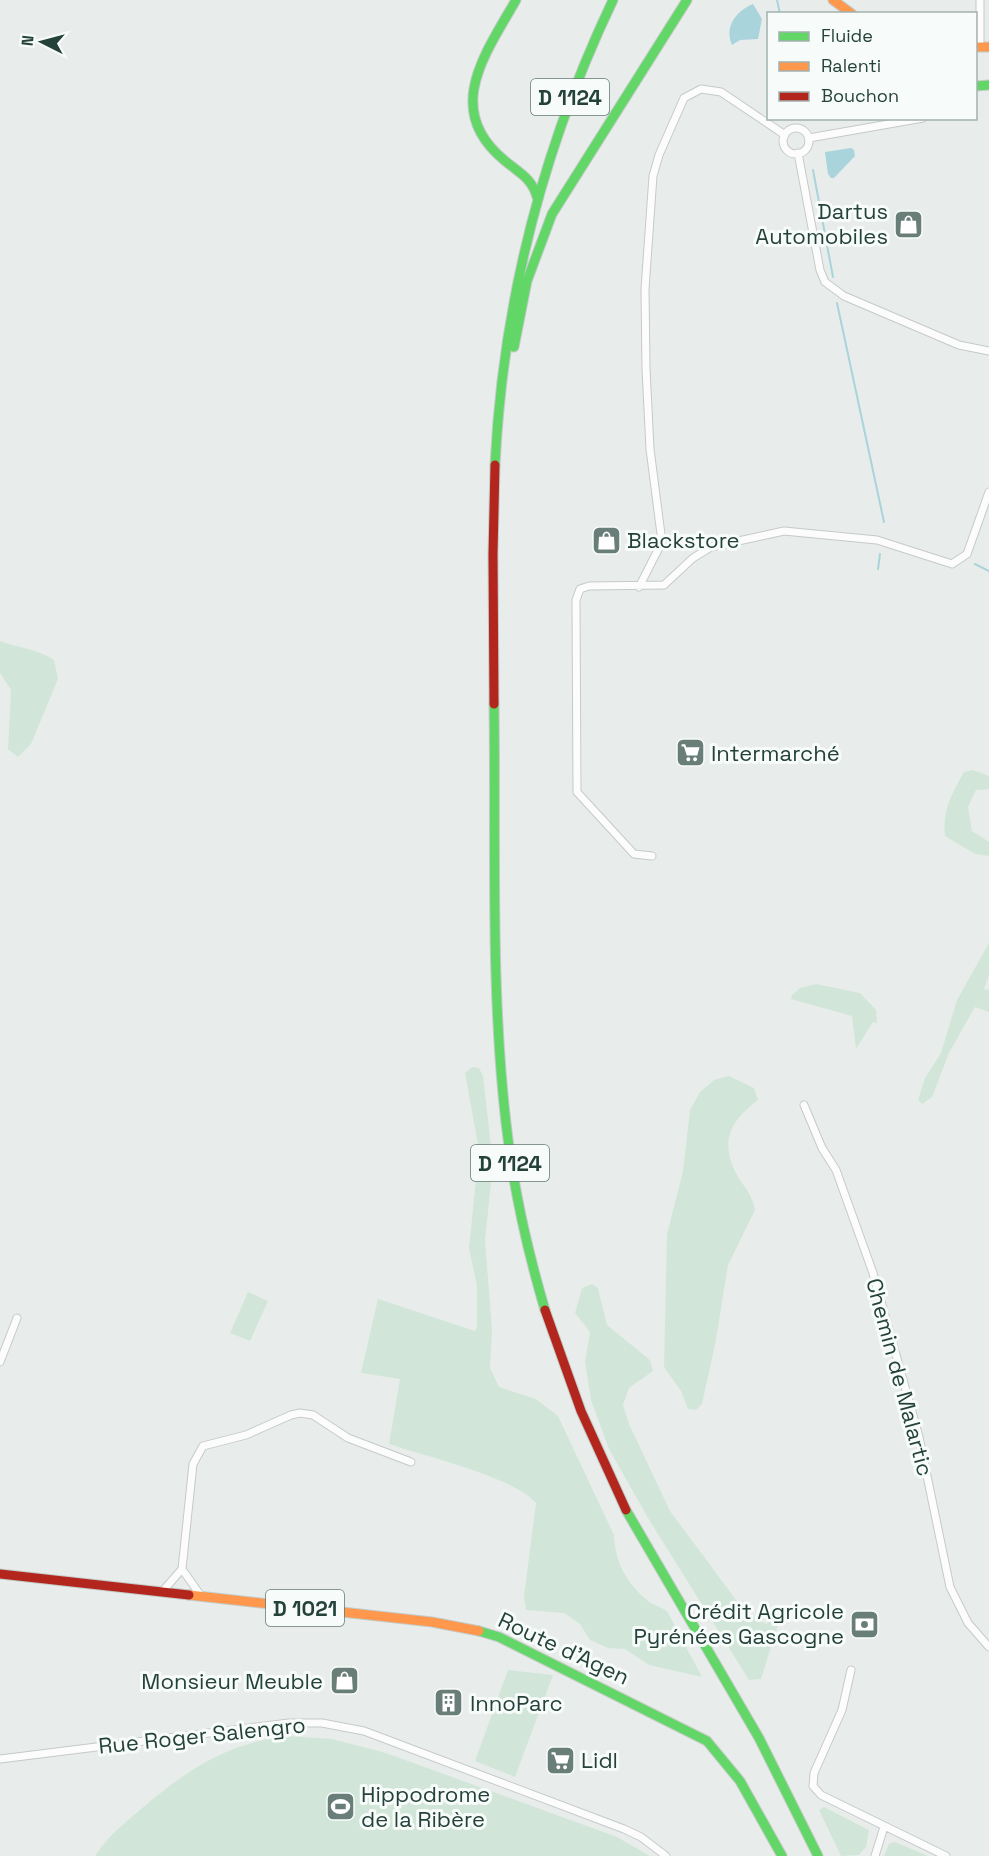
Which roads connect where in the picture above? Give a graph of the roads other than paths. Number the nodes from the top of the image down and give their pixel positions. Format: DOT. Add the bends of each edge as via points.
graph roads {
  1 [pos="516,0"];
  2 [pos="613,0"];
  3 [pos="687,0"];
  4 [pos="833,0"];
  5 [pos="980,0"];
  6 [pos="849,12"];
  7 [pos="981,47"];
  8 [pos="912,120"];
  9 [pos="785,135"];
  10 [pos="809,138"];
  11 [pos="798,153"];
  12 [pos="537,199"];
  13 [pos="989,351"];
  14 [pos="500,400"];
  15 [pos="989,492"];
  16 [pos="639,587"];
  17 [pos="652,856"];
  18 [pos="804,1105"];
  19 [pos="17,1318"];
  20 [pos="0,1362"];
  21 [pos="411,1462"];
  22 [pos="182,1569"];
  23 [pos="0,1574"];
  24 [pos="162,1592"];
  25 [pos="201,1596"];
  26 [pos="989,1647"];
  27 [pos="851,1670"];
  28 [pos="0,1760"];
  29 [pos="884,1827"];
  30 [pos="766,1831"];
  31 [pos="874,1855"];
  32 [pos="666,1856"];
  33 [pos="773,1856"];
  34 [pos="782,1856"];
  35 [pos="818,1856"];
  36 [pos="946,1856"];
  1 -- 12 [label="main road" via="480,68 470,106 474,125 485,143 531,181"];
  2 -- 12 [label="main road, D 1124" via="575,85"];
  3 -- 14 [label="main road" via="552,214 527,281 508,387"];
  4 -- 6 [label="main road"];
  5 -- 7 [label="street"];
  8 -- 10 [label="street"];
  9 -- 10 [label="street" via="798,128"];
  9 -- 11 [label="street" via="786,148"];
  9 -- 16 [label="street" via="720,92 697,90 682,102 657,162 647,257 646,369 650,449 662,542"];
  10 -- 11 [label="street" via="807,148"];
  11 -- 13 [label="street" via="825,282 844,296 948,341"];
  12 -- 14 [label="main road, D 1124" via="509,326"];
  14 -- 35 [label="main road, D 1124" via="495,533 495,1003 502,1108 523,1229 549,1326 607,1471 647,1548 778,1771"];
  15 -- 16 [label="street" via="967,554 957,563 948,564 877,540 784,531 711,547 664,585"];
  16 -- 17 [label="street" via="590,586 578,592 575,783 581,800 634,854"];
  18 -- 26 [label="street, Chemin de Malartic" via="836,1170 873,1273 919,1437 950,1587 968,1623"];
  19 -- 20 [label="street"];
  21 -- 22 [label="street" via="348,1438 313,1415 300,1413 246,1435 211,1442 203,1446 193,1464"];
  22 -- 24 [label="street"];
  22 -- 25 [label="street"];
  23 -- 24 [label="main road, Route d'Agen / D 1021"];
  24 -- 25 [label="main road, Route d'Agen / D 1021"];
  25 -- 30 [label="main road, Route d'Agen / D 1021" via="432,1622 499,1637 707,1741 741,1779"];
  27 -- 29 [label="street" via="842,1710 814,1773 813,1786 821,1795"];
  28 -- 32 [label="street, Rue Roger Salengro" via="289,1723 341,1725 624,1829"];
  29 -- 31 [label="street"];
  29 -- 36 [label="street"];
  30 -- 33 [label="main road, Route d'Agen / D 1021"];
  30 -- 34 [label="main road, Route d'Agen / D 1021"];
}
